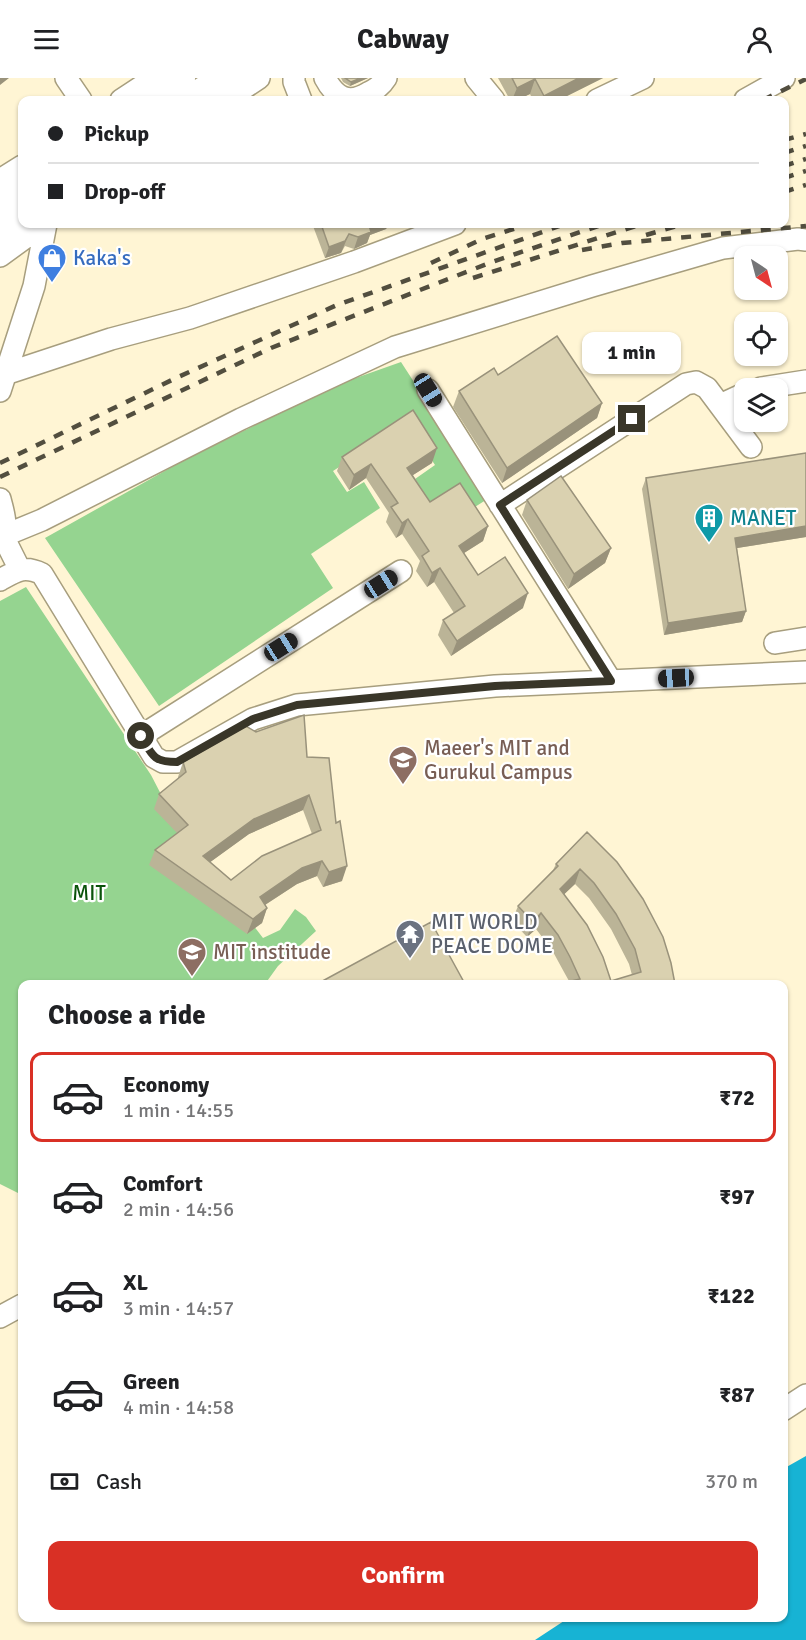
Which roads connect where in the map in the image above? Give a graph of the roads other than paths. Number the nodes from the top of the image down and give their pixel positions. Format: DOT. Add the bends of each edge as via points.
graph roads {
  1 [pos="66,78"];
  2 [pos="154,78"];
  3 [pos="178,78"];
  4 [pos="228,78"];
  5 [pos="259,78"];
  6 [pos="294,78"];
  7 [pos="325,78"];
  8 [pos="386,78"];
  9 [pos="476,78"];
  10 [pos="643,78"];
  11 [pos="784,78"];
  12 [pos="78,96"];
  13 [pos="128,96"];
  14 [pos="150,96"];
  15 [pos="199,96"];
  16 [pos="232,96"];
  17 [pos="299,96"];
  18 [pos="341,96"];
  19 [pos="363,96"];
  20 [pos="491,96"];
  21 [pos="605,96"];
  22 [pos="752,96"];
  23 [pos="18,169"];
  24 [pos="0,180"];
  25 [pos="18,189"];
  26 [pos="0,202"];
  27 [pos="32,228"];
  28 [pos="44,228"];
  29 [pos="444,228"];
  30 [pos="6,236"];
  31 [pos="806,240"];
  32 [pos="806,381"];
  33 [pos="3,382"];
  34 [pos="788,384"];
  35 [pos="428,390"];
  36 [pos="734,399"];
  37 [pos="720,405"];
  38 [pos="751,447"];
  39 [pos="0,499"];
  40 [pos="500,505"];
  41 [pos="1,537"];
  42 [pos="20,570"];
  43 [pos="401,572"];
  44 [pos="0,580"];
  45 [pos="806,638"];
  46 [pos="776,643"];
  47 [pos="806,672"];
  48 [pos="611,681"];
  49 [pos="141,736"];
  50 [pos="18,1307"];
  51 [pos="0,1317"];
  52 [pos="806,1395"];
  53 [pos="788,1407"];
  1 -- 12 [label="street"];
  2 -- 13 [label="street"];
  3 -- 14 [label="highway"];
  4 -- 15 [label="highway"];
  5 -- 16 [label="street"];
  6 -- 17 [label="street"];
  7 -- 18 [label="street"];
  8 -- 19 [label="street" via="381,86"];
  9 -- 20 [label="street"];
  10 -- 21 [label="street"];
  11 -- 22 [label="street"];
  23 -- 24 [label="street"];
  25 -- 26 [label="highway"];
  27 -- 30 [label="street"];
  28 -- 33 [label="street" via="34,286"];
  29 -- 33 [label="street" via="190,318 111,339"];
  31 -- 41 [label="street" via="723,248 395,347"];
  32 -- 34 [label="street"];
  35 -- 40 [label="street"];
  36 -- 37 [label="street"];
  37 -- 38 [label="street"];
  37 -- 40 [label="street" via="706,388 696,382 686,384"];
  39 -- 41 [label="street" via="6,522"];
  40 -- 48 [label="street"];
  41 -- 42 [label="street"];
  42 -- 44 [label="street"];
  42 -- 49 [label="street" via="30,568 42,574"];
  43 -- 49 [label="street"];
  45 -- 46 [label="street"];
  47 -- 48 [label="street"];
  48 -- 49 [label="street" via="495,686 297,705 253,719 177,762 154,757"];
  50 -- 51 [label="street"];
  52 -- 53 [label="street"];
}
